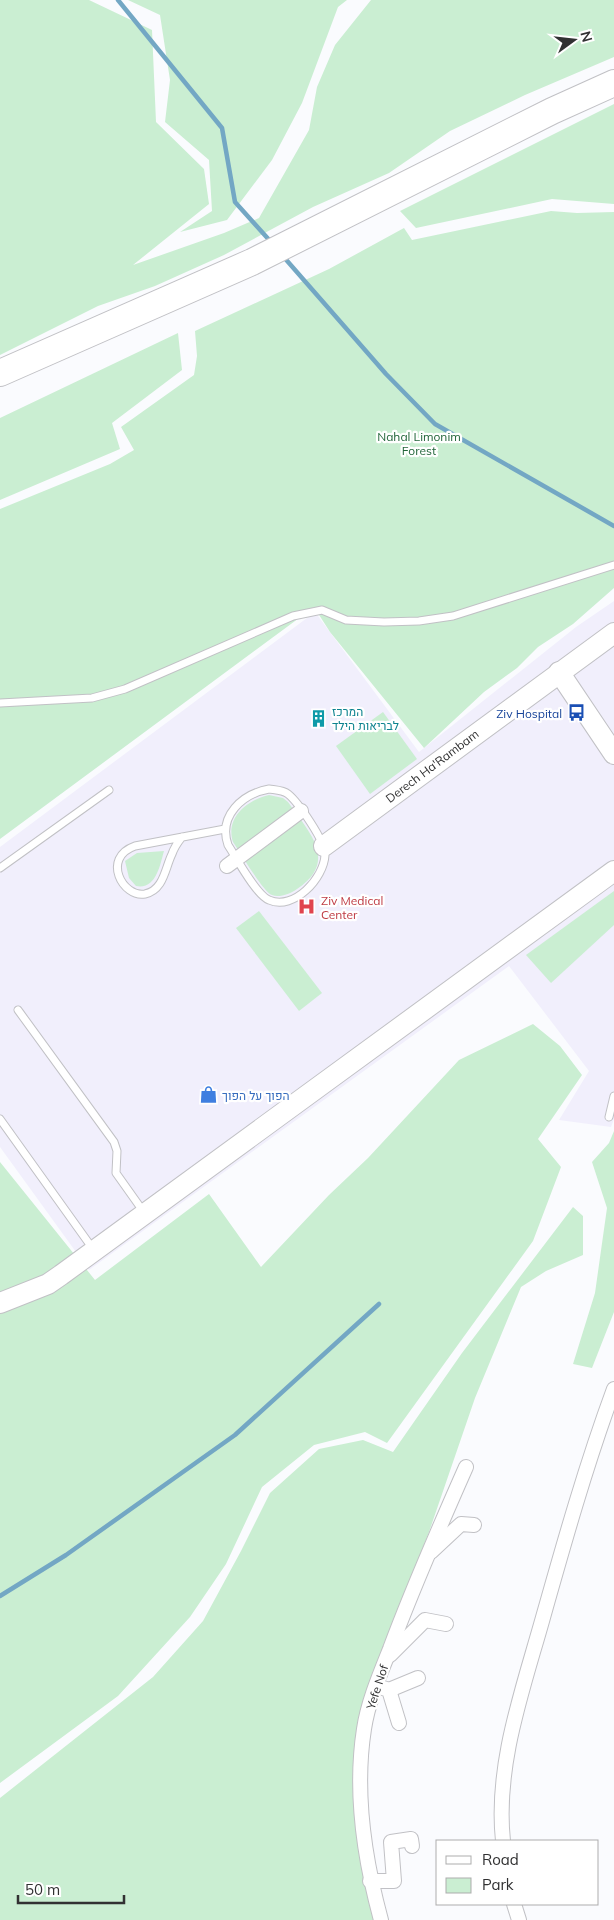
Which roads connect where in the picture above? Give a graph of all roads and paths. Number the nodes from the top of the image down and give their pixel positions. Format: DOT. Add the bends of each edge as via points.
graph roads {
  1 [pos="614,83"];
  2 [pos="0,373"];
  3 [pos="614,564"];
  4 [pos="614,633"];
  5 [pos="565,667"];
  6 [pos="0,703"];
  7 [pos="614,754"];
  8 [pos="109,790"];
  9 [pos="301,811"];
  10 [pos="225,829"];
  11 [pos="182,837"];
  12 [pos="324,846"];
  13 [pos="232,863"];
  14 [pos="0,868"];
  15 [pos="614,871"];
  16 [pos="18,1010"];
  17 [pos="614,1096"];
  18 [pos="609,1117"];
  19 [pos="0,1119"];
  20 [pos="145,1213"];
  21 [pos="94,1250"];
  22 [pos="0,1303"];
  23 [pos="614,1389"];
  24 [pos="466,1468"];
  25 [pos="474,1525"];
  26 [pos="425,1557"];
  27 [pos="446,1624"];
  28 [pos="386,1660"];
  29 [pos="418,1678"];
  30 [pos="383,1688"];
  31 [pos="399,1723"];
  32 [pos="503,1840"];
  33 [pos="412,1846"];
  34 [pos="370,1881"];
  35 [pos="514,1905"];
  36 [pos="381,1920"];
  37 [pos="519,1920"];
  1 -- 2 [label="highway" via="252,262"];
  3 -- 6 [label="lane" via="453,616 384,622 346,620 322,610 293,616 125,689 92,698"];
  4 -- 5 [label="street, Derech Ha'Rambam"];
  5 -- 7 [label="street"];
  5 -- 12 [label="street, Derech Ha'Rambam"];
  8 -- 14 [label="lane"];
  9 -- 10 [label="lane" via="286,792 269,789 237,804"];
  9 -- 12 [label="lane"];
  9 -- 13 [label="street"];
  10 -- 11 [label="lane"];
  10 -- 13 [label="lane"];
  11 -- 11 [label="lane" via="135,846 122,852 116,863 129,889 140,894 148,893 159,885 171,854"];
  12 -- 13 [label="lane" via="325,855 316,879 286,901 269,900 263,896"];
  15 -- 20 [label="street"];
  16 -- 20 [label="lane" via="114,1142 116,1173"];
  17 -- 18 [label="lane"];
  19 -- 21 [label="lane"];
  20 -- 21 [label="street"];
  21 -- 22 [label="street" via="48,1284"];
  23 -- 32 [label="street" via="568,1531 517,1710 502,1796"];
  24 -- 26 [label="street, Yefe Nof"];
  25 -- 26 [label="street" via="461,1524"];
  26 -- 28 [label="street, Yefe Nof"];
  27 -- 28 [label="street" via="425,1620"];
  28 -- 30 [label="street, Yefe Nof"];
  29 -- 30 [label="street"];
  30 -- 31 [label="street"];
  30 -- 34 [label="street, Yefe Nof" via="364,1728 360,1819"];
  33 -- 34 [label="street" via="410,1839 391,1842 394,1881"];
  34 -- 36 [label="street, Yefe Nof"];
  35 -- 37 [label="street"];
}
